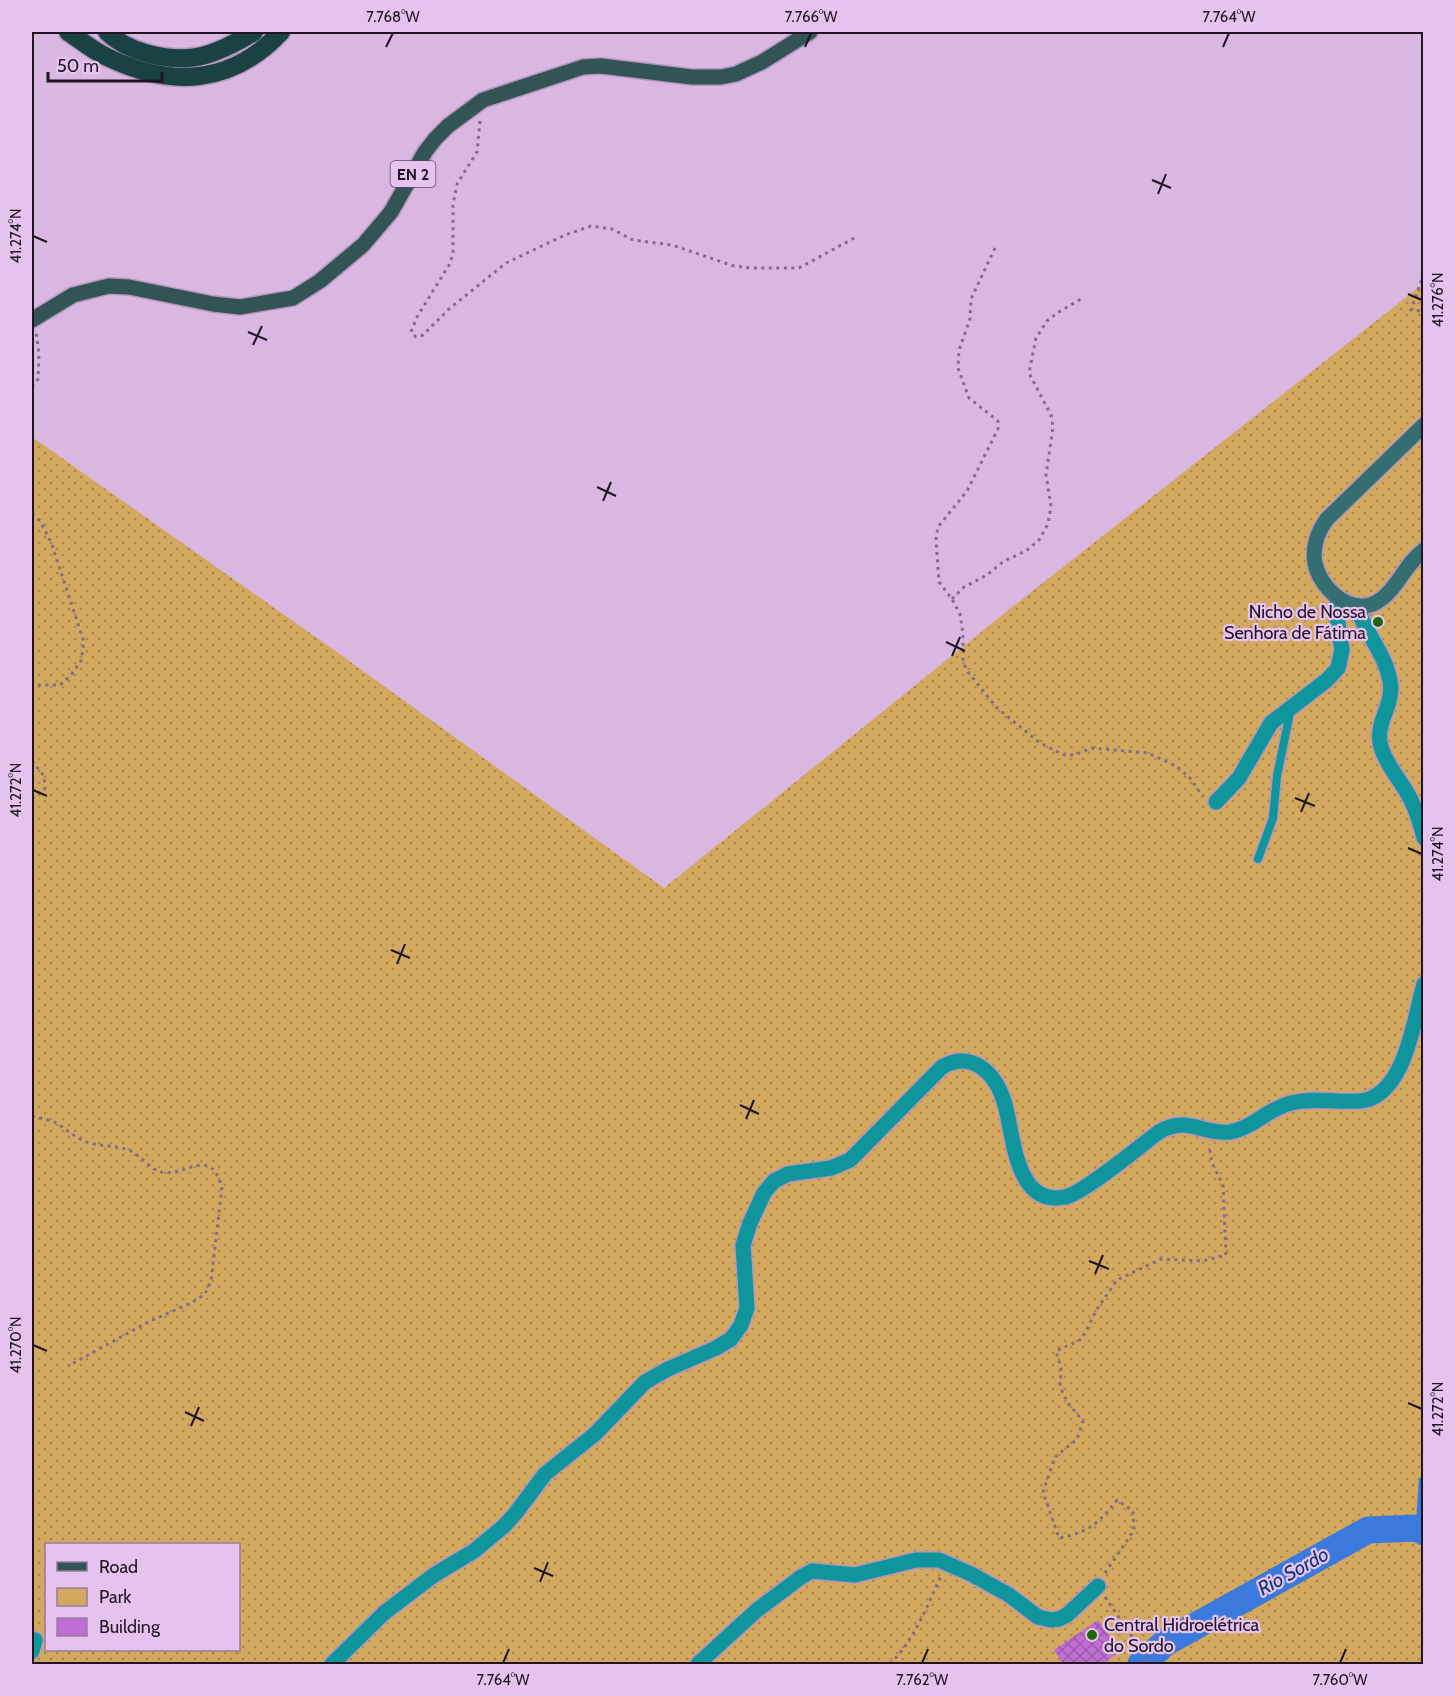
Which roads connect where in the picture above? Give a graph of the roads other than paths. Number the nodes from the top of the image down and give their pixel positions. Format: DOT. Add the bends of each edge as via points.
graph roads {
  1 [pos="68,32"];
  2 [pos="107,32"];
  3 [pos="254,32"];
  4 [pos="281,32"];
  5 [pos="810,32"];
  6 [pos="32,320"];
  7 [pos="1424,425"];
  8 [pos="1424,550"];
  9 [pos="1338,598"];
  10 [pos="1357,606"];
  11 [pos="1291,707"];
  12 [pos="1216,802"];
  13 [pos="1424,838"];
  14 [pos="1258,859"];
  15 [pos="1424,984"];
  16 [pos="1098,1586"];
  17 [pos="332,1665"];
  18 [pos="698,1665"];
  1 -- 4 [label="highway" via="116,61 157,76 192,78 240,65"];
  2 -- 3 [label="highway" via="115,40 148,54 190,58 229,46"];
  5 -- 6 [label="main road, EN 2" via="770,58 725,76 707,78 607,66 583,67 494,95 475,105 435,139 388,216 363,245 297,297 240,307 109,286 78,293"];
  7 -- 9 [label="street" via="1322,526 1315,544 1315,563 1323,581"];
  8 -- 10 [label="street" via="1382,598"];
  9 -- 10 [label="street"];
  9 -- 11 [label="street" via="1342,650 1339,665 1333,675"];
  10 -- 13 [label="street" via="1383,656 1390,680 1390,694 1379,729 1381,747 1411,801"];
  11 -- 12 [label="street" via="1269,725 1239,778"];
  11 -- 14 [label="lane" via="1276,776 1274,818"];
  15 -- 17 [label="street" via="1402,1063 1378,1095 1362,1101 1292,1102 1239,1129 1224,1132 1185,1124 1167,1127 1064,1197 1050,1196 1032,1187 1020,1170 1005,1103 981,1066 957,1061 942,1067 850,1160 831,1168 788,1174 766,1189 744,1241 748,1306 731,1339 645,1382 595,1434 545,1474 507,1523 474,1551 384,1613"];
  16 -- 18 [label="street" via="1065,1616 1046,1620 971,1574 931,1559 855,1575 809,1572 757,1610"];
}
